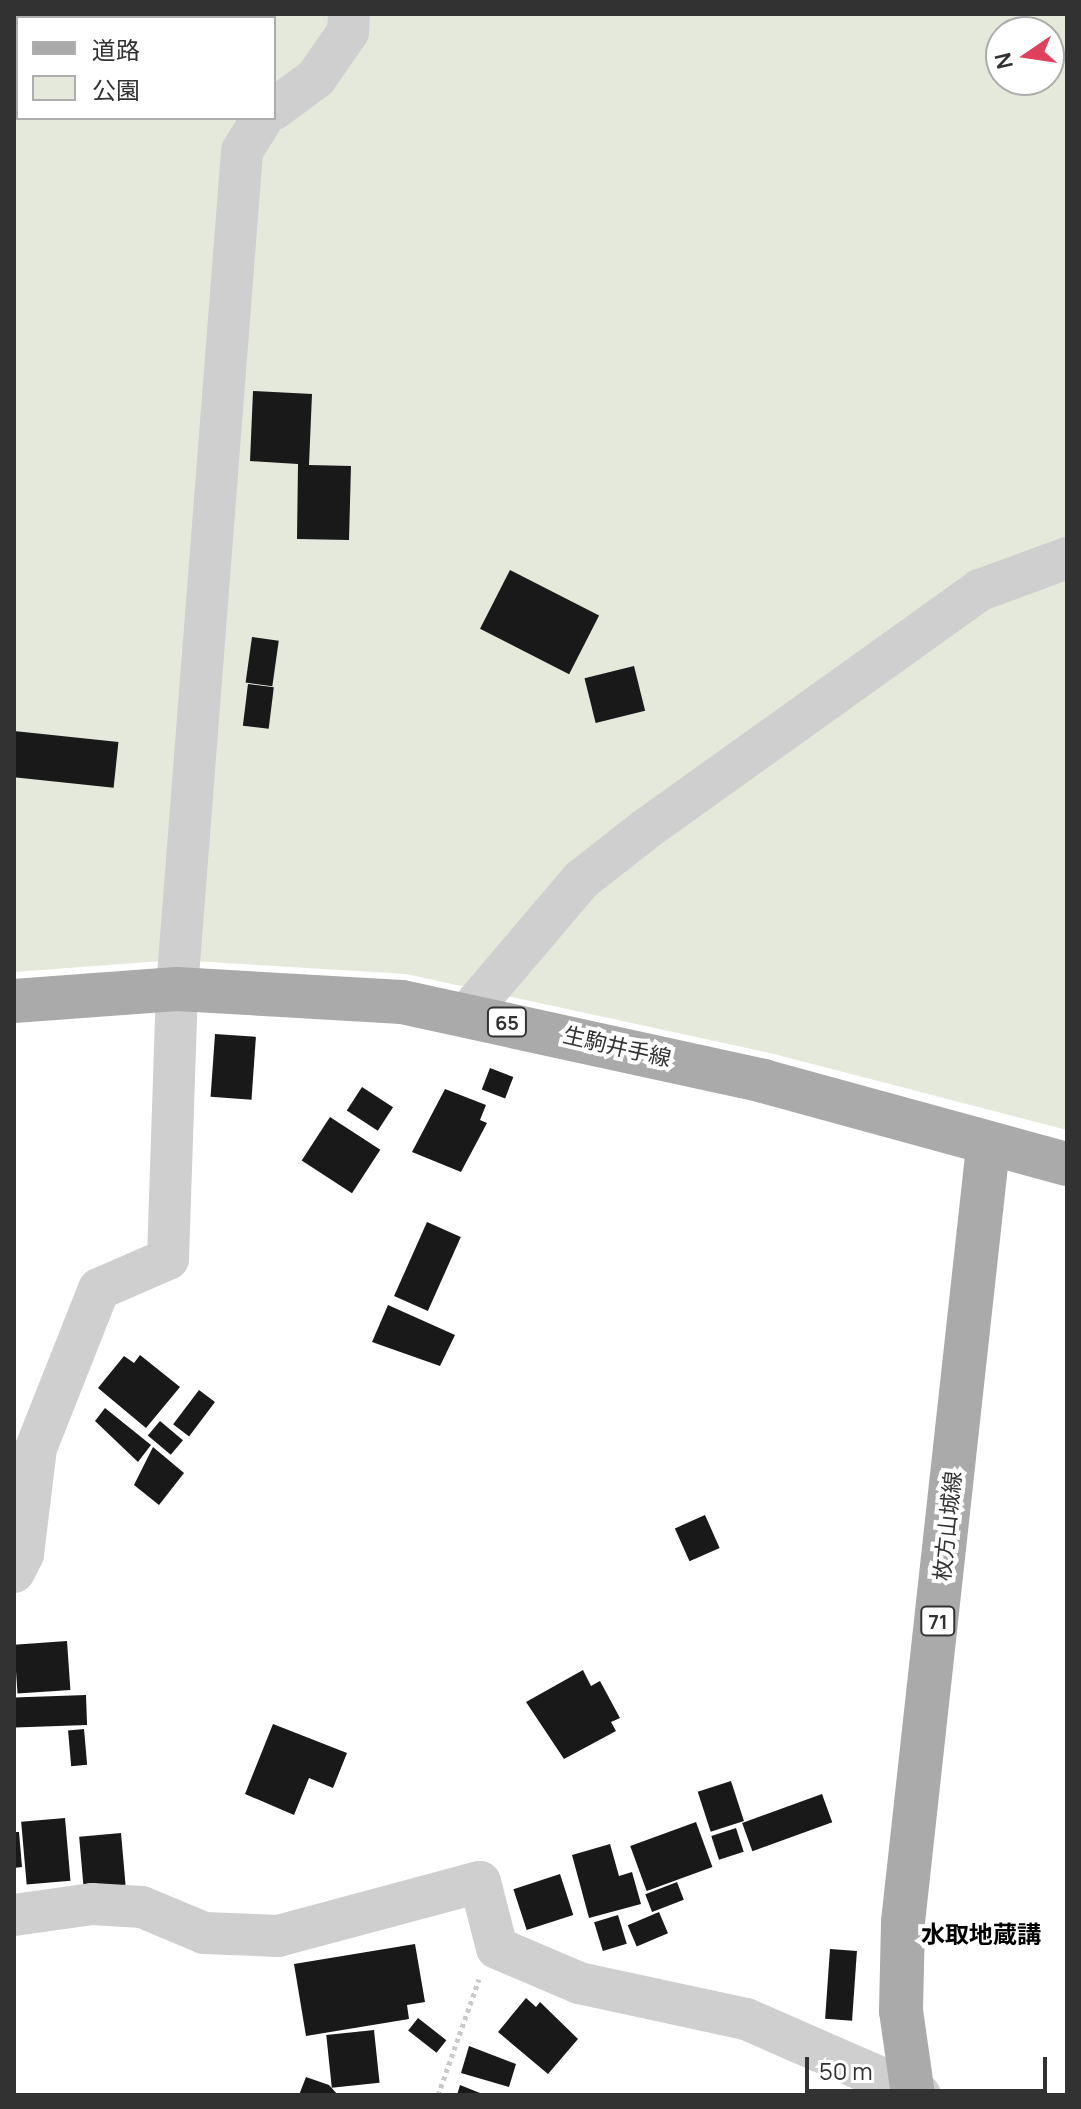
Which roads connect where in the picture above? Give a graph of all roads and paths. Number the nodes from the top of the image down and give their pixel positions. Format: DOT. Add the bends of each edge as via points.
graph roads {
  1 [pos="349,14"];
  2 [pos="276,108"];
  3 [pos="262,120"];
  4 [pos="1067,558"];
  5 [pos="177,989"];
  6 [pos="14,1001"];
  7 [pos="468,1013"];
  8 [pos="988,1147"];
  9 [pos="1067,1164"];
  10 [pos="14,1572"];
  11 [pos="14,1915"];
  12 [pos="497,1948"];
  13 [pos="915,2094"];
  14 [pos="438,2095"];
  1 -- 2 [label="street" via="348,32 316,78"];
  3 -- 5 [label="street" via="242,151"];
  4 -- 7 [label="street" via="980,590 646,829 581,880"];
  5 -- 6 [label="main road, 生駒井手線 / 65"];
  5 -- 7 [label="main road, 生駒井手線 / 65" via="336,994"];
  5 -- 10 [label="street" via="168,1259 99,1289 36,1448 23,1554"];
  7 -- 8 [label="main road, 生駒井手線 / 65" via="763,1081"];
  8 -- 9 [label="main road, 生駒井手線 / 65"];
  8 -- 13 [label="main road, 枚方山城線 / 71" via="903,1922 901,2011"];
  11 -- 12 [label="street" via="92,1904 142,1907 204,1933 278,1936 480,1882"];
  12 -- 13 [label="street" via="579,1983 746,2019"];
  12 -- 14 [label="path"];
}
